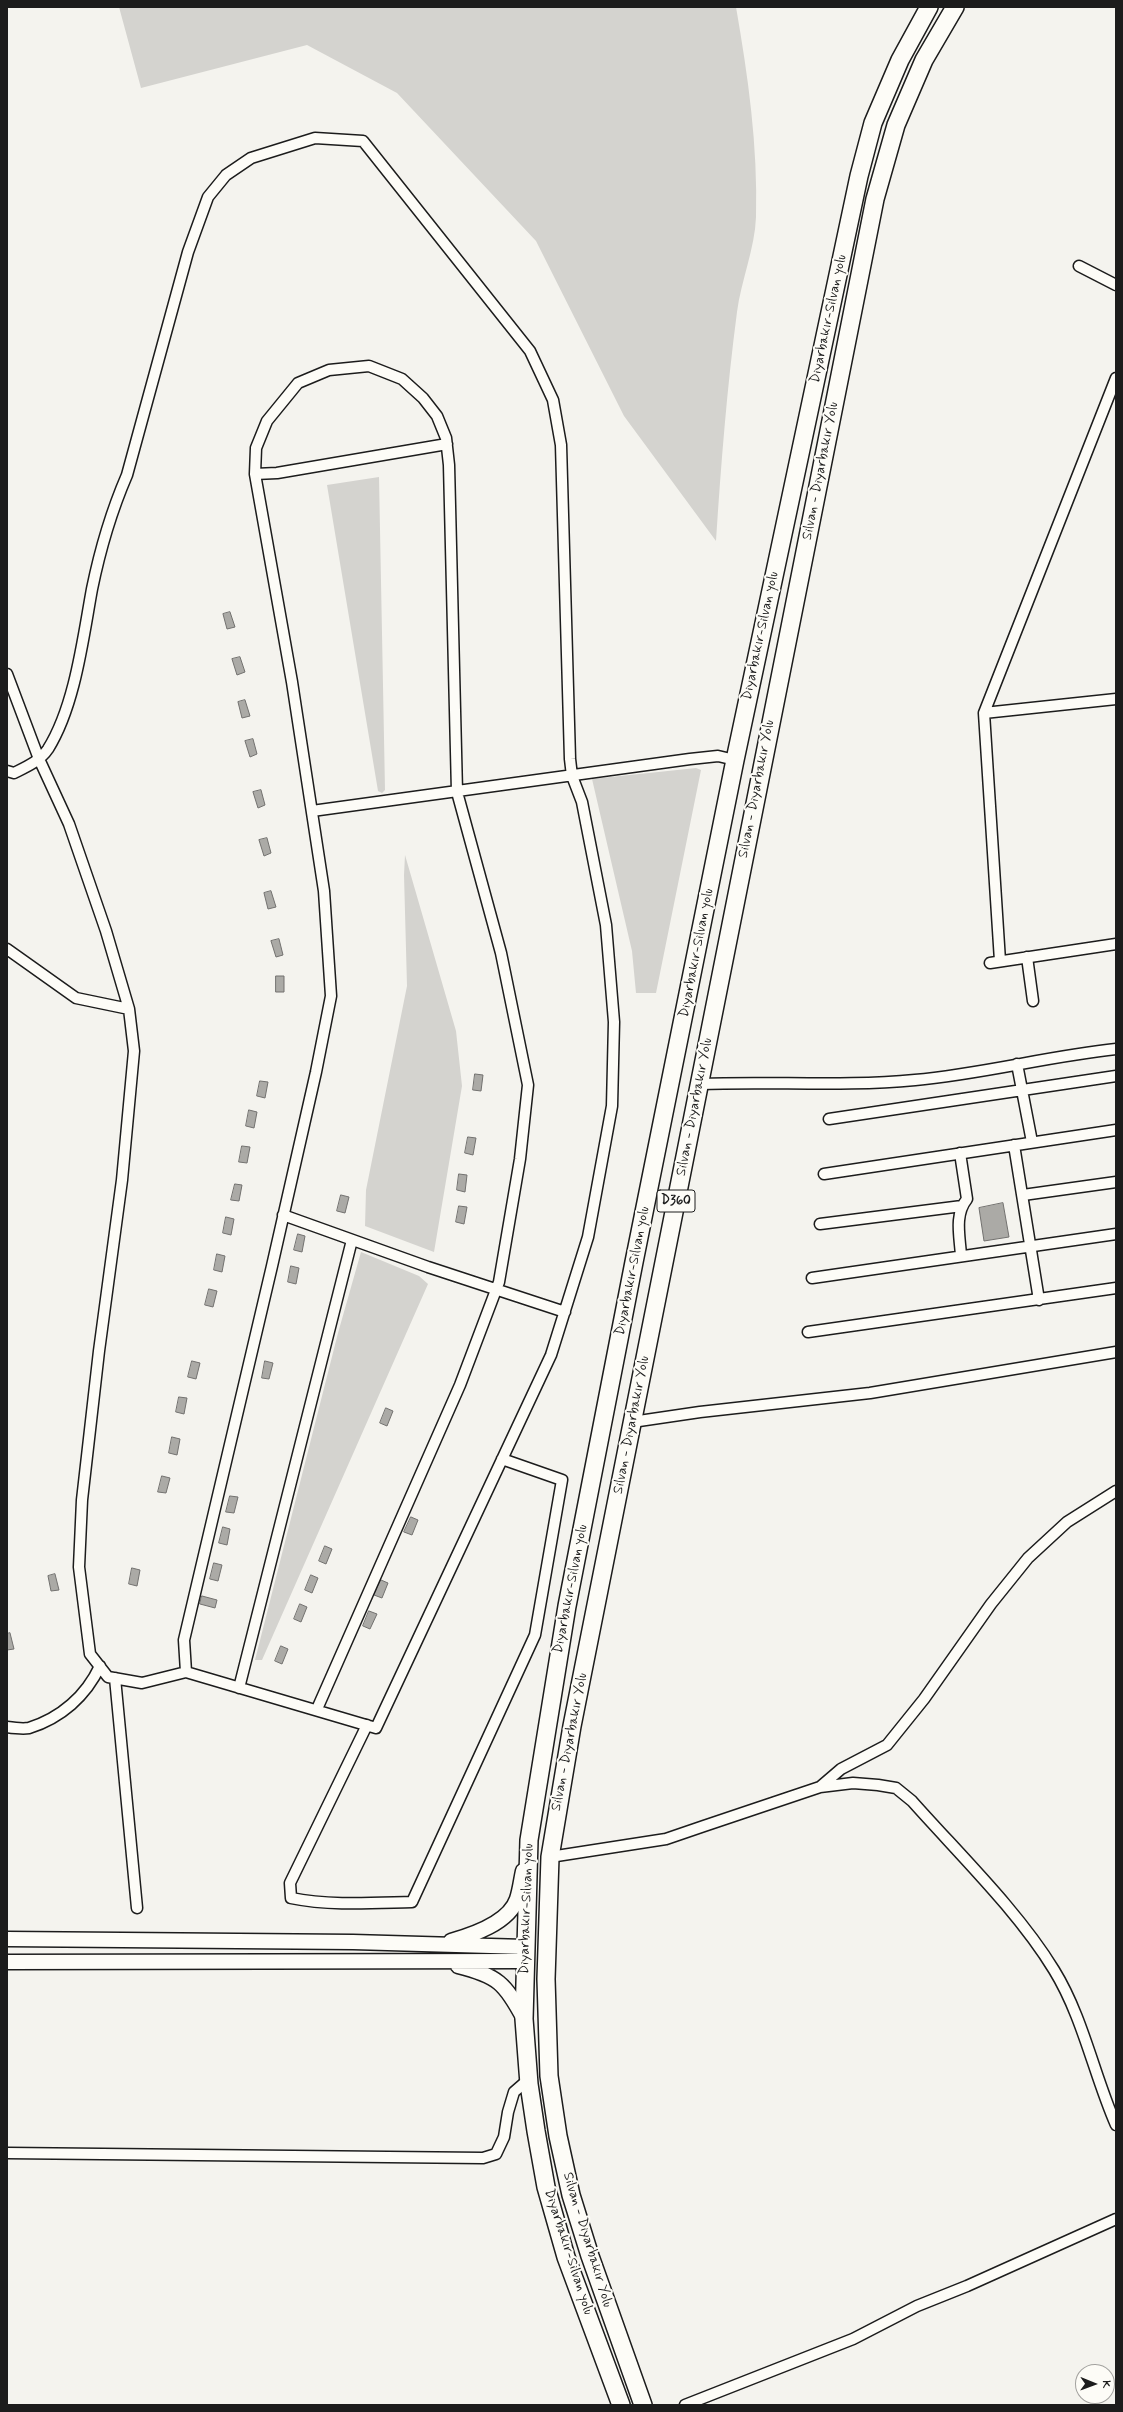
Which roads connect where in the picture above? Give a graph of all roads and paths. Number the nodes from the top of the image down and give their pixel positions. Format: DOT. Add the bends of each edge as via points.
graph roads {
  1 [pos="929,7"];
  2 [pos="955,7"];
  3 [pos="1079,266"];
  4 [pos="1116,285"];
  5 [pos="1116,378"];
  6 [pos="447,444"];
  7 [pos="254,474"];
  8 [pos="7,674"];
  9 [pos="1116,699"];
  10 [pos="984,713"];
  11 [pos="39,759"];
  12 [pos="735,760"];
  13 [pos="7,771"];
  14 [pos="572,776"];
  15 [pos="457,792"];
  16 [pos="312,811"];
  17 [pos="1116,944"];
  18 [pos="7,950"];
  19 [pos="1027,957"];
  20 [pos="1033,1001"];
  21 [pos="129,1009"];
  22 [pos="1116,1049"];
  23 [pos="1018,1064"];
  24 [pos="1116,1076"];
  25 [pos="700,1084"];
  26 [pos="1023,1088"];
  27 [pos="829,1119"];
  28 [pos="1116,1130"];
  29 [pos="1032,1142"];
  30 [pos="1014,1145"];
  31 [pos="960,1152"];
  32 [pos="824,1174"];
  33 [pos="1116,1182"];
  34 [pos="1023,1195"];
  35 [pos="962,1206"];
  36 [pos="283,1214"];
  37 [pos="820,1224"];
  38 [pos="1116,1234"];
  39 [pos="352,1240"];
  40 [pos="1032,1247"];
  41 [pos="961,1256"];
  42 [pos="812,1278"];
  43 [pos="1116,1288"];
  44 [pos="496,1290"];
  45 [pos="1039,1300"];
  46 [pos="565,1312"];
  47 [pos="808,1332"];
  48 [pos="1116,1352"];
  49 [pos="632,1422"];
  50 [pos="502,1459"];
  51 [pos="1116,1491"];
  52 [pos="100,1666"];
  53 [pos="186,1672"];
  54 [pos="116,1678"];
  55 [pos="239,1688"];
  56 [pos="317,1709"];
  57 [pos="367,1725"];
  58 [pos="7,1727"];
  59 [pos="820,1787"];
  60 [pos="529,1840"];
  61 [pos="550,1857"];
  62 [pos="137,1908"];
  63 [pos="7,1939"];
  64 [pos="439,1944"];
  65 [pos="525,1954"];
  66 [pos="436,1960"];
  67 [pos="7,1962"];
  68 [pos="524,2019"];
  69 [pos="529,2079"];
  70 [pos="1116,2125"];
  71 [pos="7,2153"];
  72 [pos="1116,2219"];
  73 [pos="621,2405"];
  74 [pos="643,2405"];
  75 [pos="686,2405"];
  1 -- 12 [label="highway, Diyarbakır-Silvan yolu / D360" via="900,60 873,123 859,176"];
  2 -- 25 [label="highway, Silvan - Diyarbakır Yolu / D360" via="924,60 896,125 875,198"];
  3 -- 4 [label="street"];
  5 -- 10 [label="street"];
  6 -- 7 [label="street" via="277,473"];
  6 -- 7 [label="street" via="437,416 424,398 402,379 369,366 329,370 298,383 267,421 256,448"];
  6 -- 15 [label="street"];
  7 -- 16 [label="street" via="292,682"];
  8 -- 11 [label="street"];
  9 -- 10 [label="street"];
  10 -- 19 [label="street" via="995,962"];
  11 -- 13 [label="street" via="14,773"];
  11 -- 14 [label="street" via="48,749 63,717 83,644 93,588 113,507 126,475 188,252 208,197 226,175 252,158 315,138 363,141 530,351 553,400 561,452"];
  11 -- 21 [label="street" via="69,824 106,931"];
  12 -- 14 [label="street" via="718,756"];
  12 -- 60 [label="highway, Diyarbakır-Silvan yolu / D360" via="567,1606"];
  14 -- 15 [label="street"];
  14 -- 46 [label="street" via="582,802 606,925 614,1022 612,1106 588,1237"];
  15 -- 16 [label="street"];
  15 -- 44 [label="street" via="501,953 528,1085 520,1160"];
  16 -- 36 [label="street" via="326,906 331,996"];
  17 -- 19 [label="street"];
  18 -- 21 [label="street" via="76,998"];
  19 -- 20 [label="street"];
  21 -- 52 [label="street" via="134,1051 124,1165 95,1383 82,1500 79,1567 90,1654"];
  22 -- 23 [label="street"];
  23 -- 25 [label="street" via="917,1080 859,1085 750,1082"];
  23 -- 26 [label="street"];
  24 -- 26 [label="street"];
  25 -- 49 [label="highway, Silvan - Diyarbakır Yolu / D360"];
  26 -- 27 [label="street"];
  26 -- 29 [label="street"];
  28 -- 29 [label="street"];
  29 -- 30 [label="street"];
  30 -- 31 [label="street"];
  30 -- 34 [label="street"];
  31 -- 32 [label="street"];
  31 -- 35 [label="street" via="967,1200"];
  33 -- 34 [label="street"];
  34 -- 40 [label="street"];
  35 -- 37 [label="street"];
  35 -- 41 [label="street" via="959,1217"];
  36 -- 39 [label="street"];
  36 -- 53 [label="street" via="184,1640"];
  38 -- 40 [label="street"];
  39 -- 44 [label="street"];
  39 -- 55 [label="street"];
  40 -- 41 [label="street"];
  40 -- 45 [label="street"];
  41 -- 42 [label="street"];
  43 -- 45 [label="street"];
  44 -- 46 [label="street"];
  44 -- 56 [label="street" via="460,1385"];
  45 -- 47 [label="street"];
  46 -- 50 [label="street" via="551,1355"];
  48 -- 49 [label="street" via="870,1393"];
  49 -- 61 [label="highway, Silvan - Diyarbakır Yolu / D360" via="560,1786"];
  50 -- 57 [label="street" via="376,1728"];
  50 -- 57 [label="street" via="562,1480 535,1635 412,1902 305,1901 291,1898 290,1883"];
  51 -- 59 [label="street" via="1067,1522 1028,1558 887,1745 841,1769"];
  52 -- 54 [label="street" via="108,1677"];
  52 -- 58 [label="street" via="91,1685 62,1712 28,1728"];
  53 -- 54 [label="street" via="142,1683"];
  53 -- 55 [label="street"];
  54 -- 62 [label="street"];
  55 -- 56 [label="street"];
  56 -- 57 [label="street"];
  59 -- 61 [label="street" via="666,1839"];
  59 -- 70 [label="street" via="853,1783 896,1788 912,1802 1029,1933 1058,1978 1076,2017"];
  60 -- 64 [label="street" via="517,1900 505,1915 492,1925 468,1936"];
  60 -- 65 [label="highway, Diyarbakır-Silvan yolu / D360"];
  61 -- 74 [label="highway, Silvan - Diyarbakır Yolu / D360" via="546,1979 549,2076 558,2136 571,2195 590,2256"];
  63 -- 64 [label="street"];
  64 -- 65 [label="street"];
  65 -- 66 [label="street"];
  65 -- 68 [label="highway, Diyarbakır-Silvan yolu / D360"];
  66 -- 67 [label="street"];
  66 -- 68 [label="street" via="484,1973 502,1984 511,1993"];
  68 -- 69 [label="highway, Diyarbakır-Silvan yolu / D360"];
  69 -- 71 [label="street" via="514,2092 504,2137 496,2154 483,2158"];
  69 -- 73 [label="highway, Diyarbakır-Silvan yolu / D360" via="546,2187 566,2257"];
  72 -- 75 [label="street" via="917,2306 853,2339"];
}
